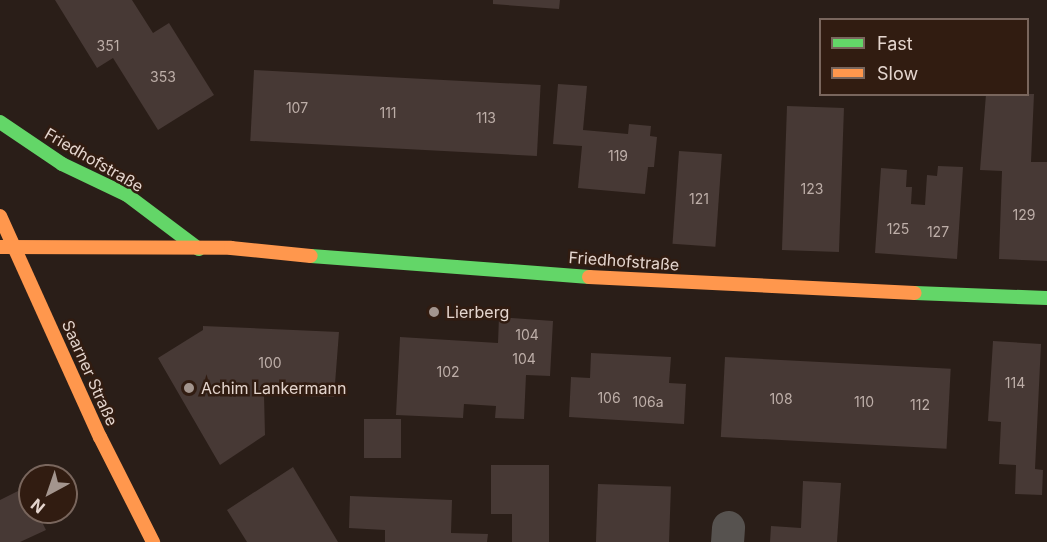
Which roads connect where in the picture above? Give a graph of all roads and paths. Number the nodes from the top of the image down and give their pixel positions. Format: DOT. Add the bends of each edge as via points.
graph roads {
  1 [pos="0,122"];
  2 [pos="0,216"];
  3 [pos="0,247"];
  4 [pos="15,248"];
  5 [pos="199,249"];
  6 [pos="1047,298"];
  7 [pos="153,542"];
  1 -- 5 [label="street, Friedhofstraße" via="62,164 127,195"];
  2 -- 4 [label="street, Saarner Straße"];
  3 -- 4 [label="street, Friedhofstraße"];
  4 -- 5 [label="street, Friedhofstraße"];
  4 -- 7 [label="street, Saarner Straße" via="100,437"];
  5 -- 6 [label="street, Friedhofstraße" via="231,248 432,267 762,287"];
}
